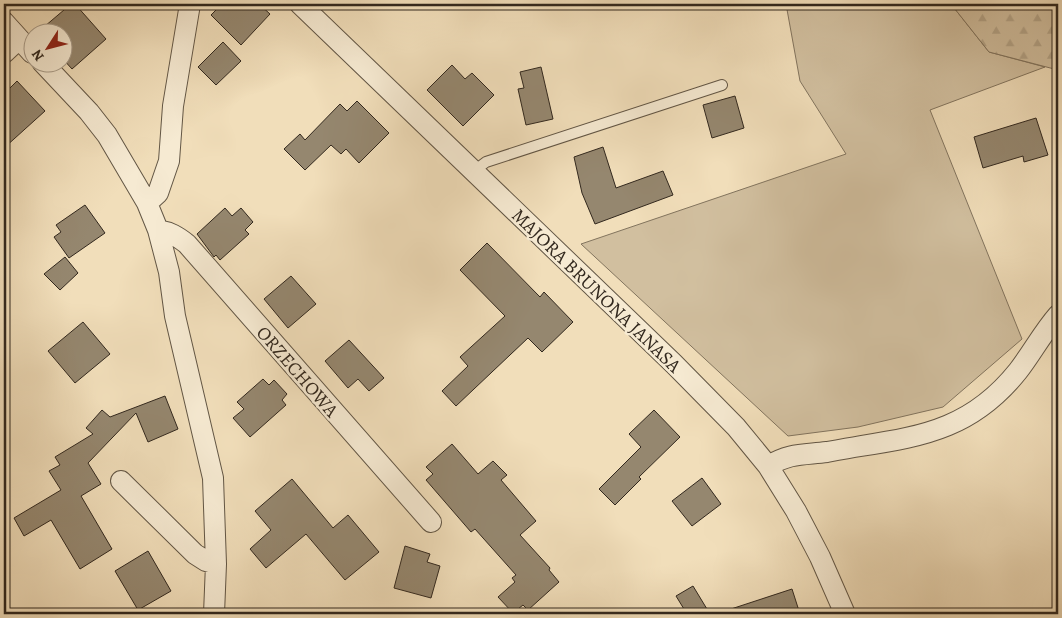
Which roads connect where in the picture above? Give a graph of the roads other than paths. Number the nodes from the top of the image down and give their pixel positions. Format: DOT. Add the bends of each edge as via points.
graph roads {
  1 [pos="190,4"];
  2 [pos="300,4"];
  3 [pos="4,22"];
  4 [pos="22,42"];
  5 [pos="22,47"];
  6 [pos="4,53"];
  7 [pos="51,72"];
  8 [pos="722,85"];
  9 [pos="474,171"];
  10 [pos="147,203"];
  11 [pos="158,230"];
  12 [pos="1058,315"];
  13 [pos="768,466"];
  14 [pos="121,481"];
  15 [pos="431,522"];
  16 [pos="216,564"];
  17 [pos="214,614"];
  18 [pos="845,614"];
  1 -- 10 [label="street" via="173,106 169,161 158,193"];
  2 -- 9 [label="street, MAJORA BRUNONA JANASA"];
  3 -- 4 [label="street"];
  5 -- 6 [label="street"];
  7 -- 10 [label="street" via="108,135"];
  8 -- 9 [label="lane" via="486,162"];
  9 -- 13 [label="street, MAJORA BRUNONA JANASA" via="724,414"];
  10 -- 11 [label="street"];
  11 -- 15 [label="street, ORZECHOWA" via="177,236 187,244"];
  11 -- 16 [label="street" via="213,478"];
  12 -- 13 [label="street" via="1017,372 985,405 947,427 912,438 801,453 781,458"];
  13 -- 18 [label="street, MAJORA BRUNONA JANASA" via="803,522"];
  14 -- 16 [label="street" via="195,554"];
  16 -- 17 [label="street"];
}
